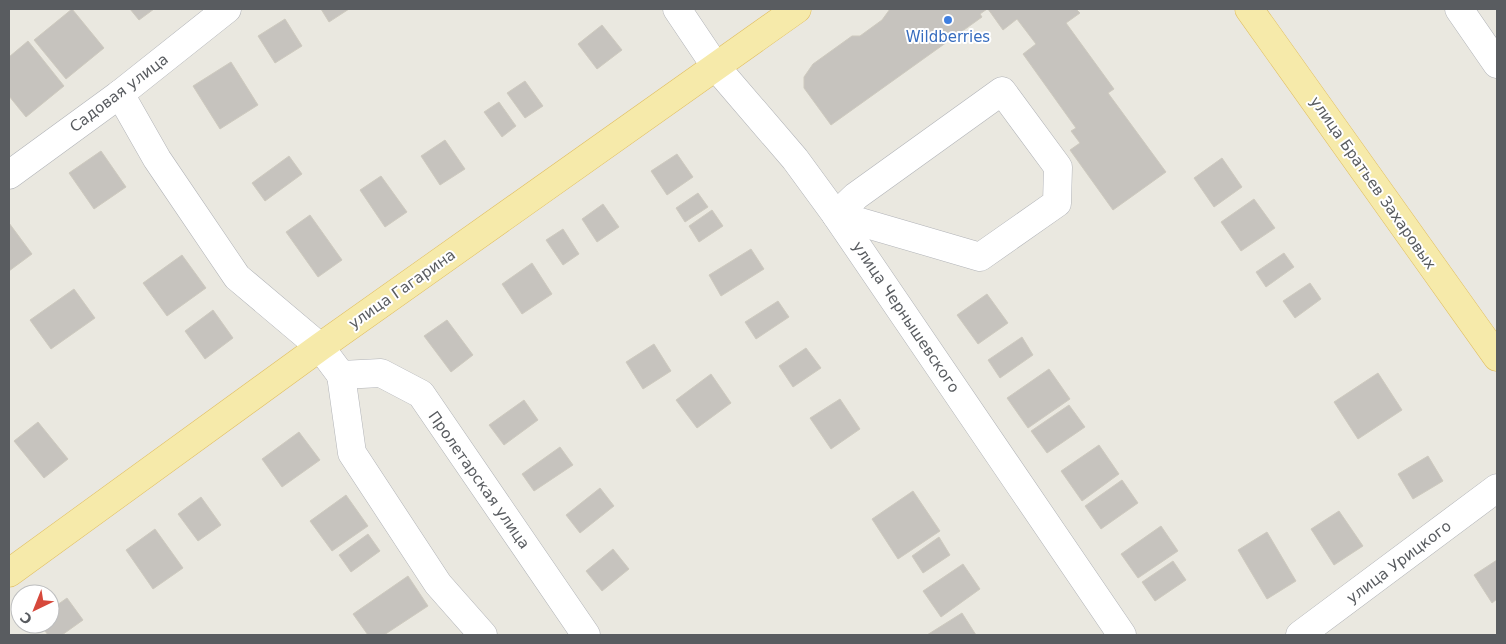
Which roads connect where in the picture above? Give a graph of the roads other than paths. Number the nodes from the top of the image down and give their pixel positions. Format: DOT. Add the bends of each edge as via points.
graph roads {
  1 [pos="227,9"];
  2 [pos="677,9"];
  3 [pos="797,9"];
  4 [pos="1249,9"];
  5 [pos="1459,9"];
  6 [pos="1497,64"];
  7 [pos="716,67"];
  8 [pos="120,94"];
  9 [pos="9,175"];
  10 [pos="836,215"];
  11 [pos="320,347"];
  12 [pos="1497,358"];
  13 [pos="341,375"];
  14 [pos="1497,488"];
  15 [pos="9,573"];
  16 [pos="483,635"];
  17 [pos="586,635"];
  18 [pos="1122,635"];
  19 [pos="1300,635"];
  1 -- 8 [label="street, Садовая улица"];
  2 -- 7 [label="street, улица Чернышевского"];
  3 -- 7 [label="main road, улица Гагарина"];
  4 -- 12 [label="main road, улица Братьев Захаровых"];
  5 -- 6 [label="street"];
  7 -- 10 [label="street, улица Чернышевского" via="795,159"];
  7 -- 11 [label="main road, улица Гагарина"];
  8 -- 9 [label="street, Садовая улица"];
  8 -- 11 [label="street" via="157,159 237,277"];
  10 -- 10 [label="street" via="856,196 1002,91 1058,167 1057,203 980,257"];
  10 -- 18 [label="street, улица Чернышевского"];
  11 -- 13 [label="street"];
  11 -- 15 [label="main road, улица Гагарина"];
  13 -- 16 [label="street" via="352,453 438,584"];
  13 -- 17 [label="street, Пролетарская улица" via="381,373 421,394"];
  14 -- 19 [label="street, улица Урицкого"];
}
